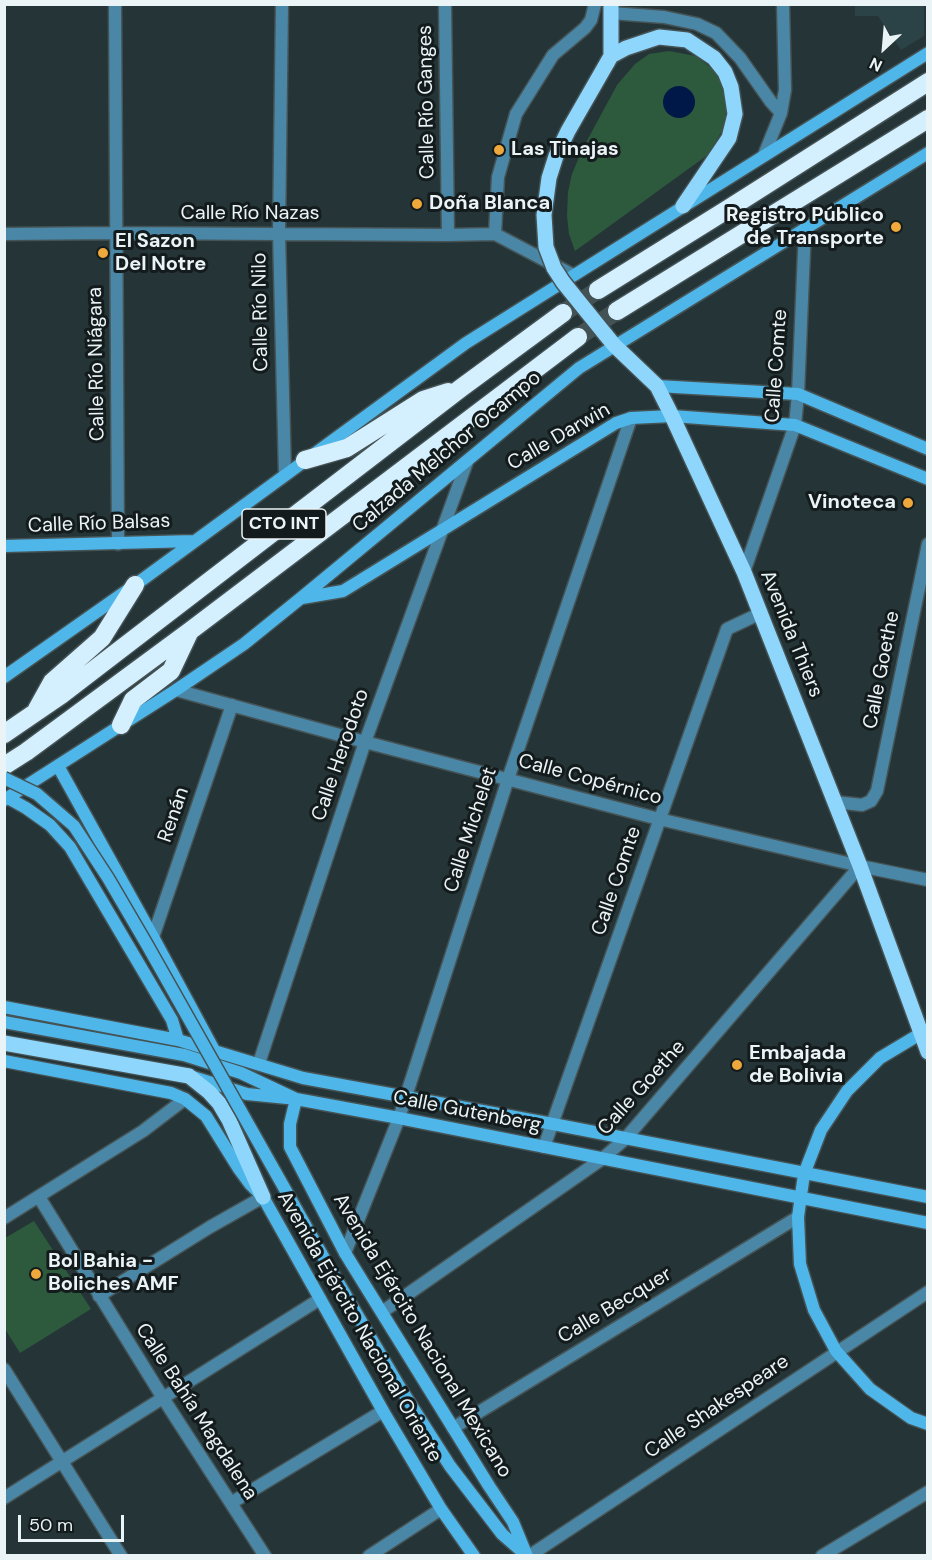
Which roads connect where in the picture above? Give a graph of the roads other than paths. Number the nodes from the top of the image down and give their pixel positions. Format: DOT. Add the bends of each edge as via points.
graph roads {
  1 [pos="115,4"];
  2 [pos="282,4"];
  3 [pos="445,4"];
  4 [pos="595,4"];
  5 [pos="783,4"];
  6 [pos="611,9"];
  7 [pos="927,53"];
  8 [pos="609,60"];
  9 [pos="927,82"];
  10 [pos="781,113"];
  11 [pos="927,119"];
  12 [pos="764,156"];
  13 [pos="924,157"];
  14 [pos="683,206"];
  15 [pos="805,228"];
  16 [pos="116,233"];
  17 [pos="279,233"];
  18 [pos="4,234"];
  19 [pos="495,234"];
  20 [pos="448,235"];
  21 [pos="573,275"];
  22 [pos="598,290"];
  23 [pos="617,311"];
  24 [pos="563,313"];
  25 [pos="578,337"];
  26 [pos="610,340"];
  27 [pos="657,386"];
  28 [pos="461,388"];
  29 [pos="798,394"];
  30 [pos="672,416"];
  31 [pos="632,418"];
  32 [pos="795,424"];
  33 [pos="927,449"];
  34 [pos="305,460"];
  35 [pos="467,462"];
  36 [pos="285,475"];
  37 [pos="927,479"];
  38 [pos="442,530"];
  39 [pos="195,541"];
  40 [pos="118,544"];
  41 [pos="927,544"];
  42 [pos="4,546"];
  43 [pos="744,572"];
  44 [pos="135,585"];
  45 [pos="302,598"];
  46 [pos="761,613"];
  47 [pos="190,631"];
  48 [pos="4,677"];
  49 [pos="176,690"];
  50 [pos="232,705"];
  51 [pos="34,715"];
  52 [pos="121,725"];
  53 [pos="4,734"];
  54 [pos="365,742"];
  55 [pos="4,766"];
  56 [pos="58,766"];
  57 [pos="4,778"];
  58 [pos="508,779"];
  59 [pos="6,799"];
  60 [pos="835,802"];
  61 [pos="659,819"];
  62 [pos="860,866"];
  63 [pos="927,880"];
  64 [pos="153,937"];
  65 [pos="4,1007"];
  66 [pos="4,1022"];
  67 [pos="924,1033"];
  68 [pos="177,1040"];
  69 [pos="4,1043"];
  70 [pos="214,1050"];
  71 [pos="927,1052"];
  72 [pos="4,1061"];
  73 [pos="259,1063"];
  74 [pos="189,1076"];
  75 [pos="406,1096"];
  76 [pos="185,1099"];
  77 [pos="296,1099"];
  78 [pos="399,1118"];
  79 [pos="553,1124"];
  80 [pos="626,1139"];
  81 [pos="544,1147"];
  82 [pos="602,1158"];
  83 [pos="804,1174"];
  84 [pos="39,1197"];
  85 [pos="263,1197"];
  86 [pos="927,1197"];
  87 [pos="800,1198"];
  88 [pos="798,1217"];
  89 [pos="4,1218"];
  90 [pos="927,1223"];
  91 [pos="345,1253"];
  92 [pos="927,1292"];
  93 [pos="99,1296"];
  94 [pos="320,1299"];
  95 [pos="382,1312"];
  96 [pos="836,1351"];
  97 [pos="4,1369"];
  98 [pos="163,1398"];
  99 [pos="383,1410"];
  100 [pos="927,1424"];
  101 [pos="453,1428"];
  102 [pos="62,1461"];
  103 [pos="927,1492"];
  104 [pos="4,1498"];
  105 [pos="231,1503"];
  106 [pos="441,1509"];
  107 [pos="122,1556"];
  108 [pos="265,1556"];
  109 [pos="369,1556"];
  110 [pos="474,1556"];
  111 [pos="528,1556"];
  112 [pos="822,1556"];
  1 -- 16 [label="street, Calle Río Niágara"];
  2 -- 17 [label="street, Calle Río Nilo"];
  3 -- 20 [label="street, Calle Río Ganges"];
  4 -- 19 [label="street" via="591,20 554,55 516,114 498,177"];
  5 -- 10 [label="street" via="785,90"];
  6 -- 8 [label="main road"];
  6 -- 10 [label="street" via="697,24 716,33"];
  7 -- 12 [label="main road, CTO INT"];
  8 -- 14 [label="main road" via="626,48 659,37 687,40 714,57 724,72 735,114 729,138"];
  8 -- 26 [label="main road, Avenida Thiers, bridge" via="556,156 549,178 544,232 546,247 562,282"];
  9 -- 22 [label="highway"];
  10 -- 12 [label="street"];
  11 -- 23 [label="highway"];
  12 -- 14 [label="main road, CTO INT"];
  13 -- 15 [label="main road, Calzada Melchor Ocampo"];
  14 -- 21 [label="main road, CTO INT"];
  15 -- 26 [label="main road, Calzada Melchor Ocampo"];
  15 -- 29 [label="street, Calle Comte"];
  16 -- 17 [label="street, Calle Río Nazas"];
  16 -- 18 [label="street, Calle Río Nazas"];
  16 -- 40 [label="street, Calle Río Niágara"];
  17 -- 20 [label="street, Calle Río Nazas"];
  17 -- 36 [label="street, Calle Río Nilo"];
  19 -- 20 [label="street, Calle Río Nazas"];
  19 -- 21 [label="street"];
  21 -- 34 [label="main road, CTO INT" via="466,343"];
  24 -- 28 [label="highway, CTO INT"];
  25 -- 47 [label="highway, CTO INT"];
  26 -- 27 [label="main road, Avenida Thiers"];
  26 -- 35 [label="main road, Calzada Melchor Ocampo"];
  27 -- 29 [label="main road"];
  27 -- 30 [label="main road, Avenida Thiers"];
  28 -- 34 [label="highway" via="423,400 347,448"];
  28 -- 51 [label="highway, CTO INT"];
  29 -- 32 [label="street, Calle Comte"];
  29 -- 33 [label="main road"];
  30 -- 31 [label="main road, Calle Darwin"];
  30 -- 32 [label="main road, Calle Darwin"];
  30 -- 43 [label="main road, Avenida Thiers"];
  31 -- 38 [label="main road, Calle Darwin" via="616,423"];
  31 -- 58 [label="street, Calle Michelet"];
  32 -- 37 [label="main road, Calle Darwin"];
  32 -- 43 [label="street, Calle Comte"];
  34 -- 36 [label="main road, CTO INT"];
  35 -- 38 [label="street, Calle Herodoto"];
  35 -- 45 [label="main road, Calzada Melchor Ocampo"];
  36 -- 39 [label="main road, CTO INT"];
  38 -- 45 [label="main road, Calle Darwin" via="343,591"];
  38 -- 54 [label="street, Calle Herodoto"];
  39 -- 40 [label="main road, Calle Río Balsas"];
  39 -- 44 [label="main road, CTO INT"];
  40 -- 42 [label="main road, Calle Río Balsas"];
  41 -- 60 [label="street, Calle Goethe" via="877,791 871,801 862,805"];
  43 -- 46 [label="main road, Avenida Thiers"];
  44 -- 48 [label="main road, CTO INT"];
  44 -- 51 [label="highway" via="102,638 52,682"];
  45 -- 49 [label="main road, Calzada Melchor Ocampo"];
  46 -- 60 [label="main road, Avenida Thiers"];
  46 -- 61 [label="street, Calle Comte" via="727,629"];
  47 -- 52 [label="highway" via="171,671 133,700"];
  47 -- 55 [label="highway, CTO INT"];
  49 -- 50 [label="street, Calle Copérnico"];
  49 -- 52 [label="main road, Calzada Melchor Ocampo"];
  50 -- 54 [label="street, Calle Copérnico"];
  50 -- 64 [label="street, Renán"];
  51 -- 53 [label="highway, CTO INT"];
  52 -- 56 [label="main road, Calzada Melchor Ocampo"];
  54 -- 58 [label="street, Calle Copérnico"];
  54 -- 73 [label="street, Calle Herodoto"];
  56 -- 59 [label="main road, Calzada Melchor Ocampo"];
  56 -- 64 [label="main road"];
  57 -- 111 [label="main road, bridge" via="37,794 74,825 399,1386 450,1466 502,1534"];
  58 -- 61 [label="street, Calle Copérnico"];
  58 -- 75 [label="street, Calle Michelet"];
  59 -- 68 [label="main road" via="50,825 70,847 172,1020"];
  60 -- 62 [label="main road, Avenida Thiers"];
  61 -- 62 [label="street, Calle Copérnico"];
  61 -- 79 [label="street, Calle Comte"];
  62 -- 63 [label="street, Calle Copérnico"];
  62 -- 67 [label="main road, Avenida Thiers"];
  62 -- 80 [label="street, Calle Goethe"];
  64 -- 70 [label="main road"];
  65 -- 68 [label="main road, Calle Gutenberg"];
  66 -- 77 [label="main road, Calle Gutenberg" via="184,1055 241,1073"];
  67 -- 71 [label="main road, Avenida Thiers"];
  67 -- 83 [label="main road" via="880,1058 847,1091 821,1130"];
  68 -- 70 [label="main road, Calle Gutenberg"];
  69 -- 74 [label="main road"];
  70 -- 73 [label="main road, Calle Gutenberg"];
  72 -- 76 [label="main road, Avenida Ejército Nacional Oriente"];
  73 -- 75 [label="main road, Calle Gutenberg" via="303,1078"];
  74 -- 77 [label="main road" via="247,1094"];
  74 -- 85 [label="main road" via="219,1103"];
  75 -- 78 [label="street, Calle Michelet"];
  75 -- 79 [label="main road, Calle Gutenberg"];
  76 -- 84 [label="street" via="143,1131"];
  76 -- 85 [label="main road, Avenida Ejército Nacional Oriente" via="206,1116 239,1169"];
  77 -- 78 [label="main road, Calle Gutenberg"];
  77 -- 91 [label="main road, Avenida Ejército Nacional Mexicano" via="290,1147"];
  78 -- 81 [label="main road, Calle Gutenberg"];
  78 -- 91 [label="street, Calle Michelet"];
  79 -- 80 [label="main road, Calle Gutenberg"];
  79 -- 81 [label="street, Calle Comte"];
  80 -- 82 [label="street, Calle Goethe"];
  80 -- 83 [label="main road, Calle Gutenberg"];
  81 -- 82 [label="main road, Calle Gutenberg"];
  82 -- 87 [label="main road, Calle Gutenberg"];
  82 -- 95 [label="street, Calle Goethe"];
  83 -- 86 [label="main road, Calle Gutenberg"];
  83 -- 87 [label="main road"];
  84 -- 89 [label="street"];
  84 -- 93 [label="street, Calle Bahía Magdalena"];
  85 -- 93 [label="street"];
  85 -- 94 [label="main road, Avenida Ejército Nacional Oriente"];
  87 -- 88 [label="main road"];
  87 -- 90 [label="main road, Calle Gutenberg"];
  88 -- 96 [label="main road" via="800,1264 814,1310"];
  88 -- 101 [label="street, Calle Becquer"];
  91 -- 95 [label="main road, Avenida Ejército Nacional Mexicano"];
  92 -- 96 [label="street, Calle Shakespeare"];
  93 -- 98 [label="street, Calle Bahía Magdalena"];
  94 -- 98 [label="street"];
  94 -- 99 [label="main road, Avenida Ejército Nacional Oriente"];
  95 -- 101 [label="main road, Avenida Ejército Nacional Mexicano"];
  96 -- 100 [label="main road" via="870,1389 911,1418"];
  96 -- 111 [label="street, Calle Shakespeare"];
  97 -- 102 [label="street"];
  98 -- 102 [label="street"];
  98 -- 105 [label="street, Calle Bahía Magdalena"];
  99 -- 105 [label="street"];
  99 -- 106 [label="main road, Avenida Ejército Nacional Oriente"];
  101 -- 111 [label="main road, Avenida Ejército Nacional Mexicano" via="513,1521"];
  102 -- 104 [label="street"];
  102 -- 107 [label="street"];
  103 -- 112 [label="street"];
  105 -- 108 [label="street, Calle Bahía Magdalena"];
  106 -- 109 [label="street"];
  106 -- 110 [label="main road, Avenida Ejército Nacional Oriente"];
}
